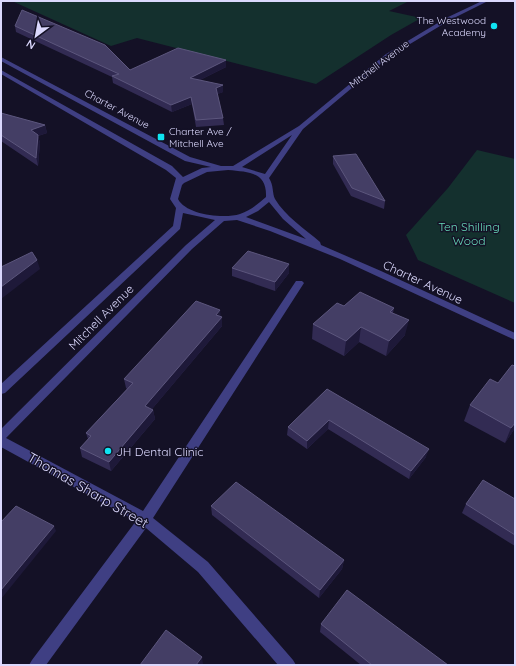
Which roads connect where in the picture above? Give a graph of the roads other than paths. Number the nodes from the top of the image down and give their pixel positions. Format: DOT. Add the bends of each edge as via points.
graph roads {
  1 [pos="486,1"];
  2 [pos="1,58"];
  3 [pos="1,72"];
  4 [pos="301,127"];
  5 [pos="227,167"];
  6 [pos="235,168"];
  7 [pos="266,178"];
  8 [pos="178,184"];
  9 [pos="270,198"];
  10 [pos="180,207"];
  11 [pos="238,217"];
  12 [pos="222,218"];
  13 [pos="322,248"];
  14 [pos="299,283"];
  15 [pos="515,337"];
  16 [pos="1,390"];
  17 [pos="1,436"];
  18 [pos="1,441"];
  19 [pos="145,519"];
  20 [pos="37,665"];
  21 [pos="288,665"];
  1 -- 4 [label="street, Mitchell Avenue" via="448,19 388,55"];
  2 -- 5 [label="street, Charter Avenue" via="188,160"];
  3 -- 8 [label="street" via="169,168 180,178"];
  4 -- 6 [label="street, Mitchell Avenue"];
  4 -- 7 [label="street, Mitchell Avenue"];
  5 -- 6 [label="street"];
  5 -- 8 [label="street" via="206,170"];
  6 -- 7 [label="street"];
  7 -- 9 [label="street" via="270,187"];
  8 -- 10 [label="street, Mitchell Avenue" via="174,199"];
  9 -- 11 [label="street" via="256,209"];
  9 -- 13 [label="street, Charter Avenue" via="286,217"];
  10 -- 12 [label="street" via="201,216"];
  10 -- 16 [label="street, Mitchell Avenue" via="177,227"];
  11 -- 12 [label="street"];
  11 -- 13 [label="street, Charter Avenue"];
  12 -- 17 [label="street, Mitchell Avenue"];
  13 -- 15 [label="street, Charter Avenue"];
  14 -- 19 [label="street"];
  18 -- 19 [label="street, Thomas Sharp Street"];
  19 -- 20 [label="street"];
  19 -- 21 [label="street, Thomas Sharp Street" via="203,568"];
}
